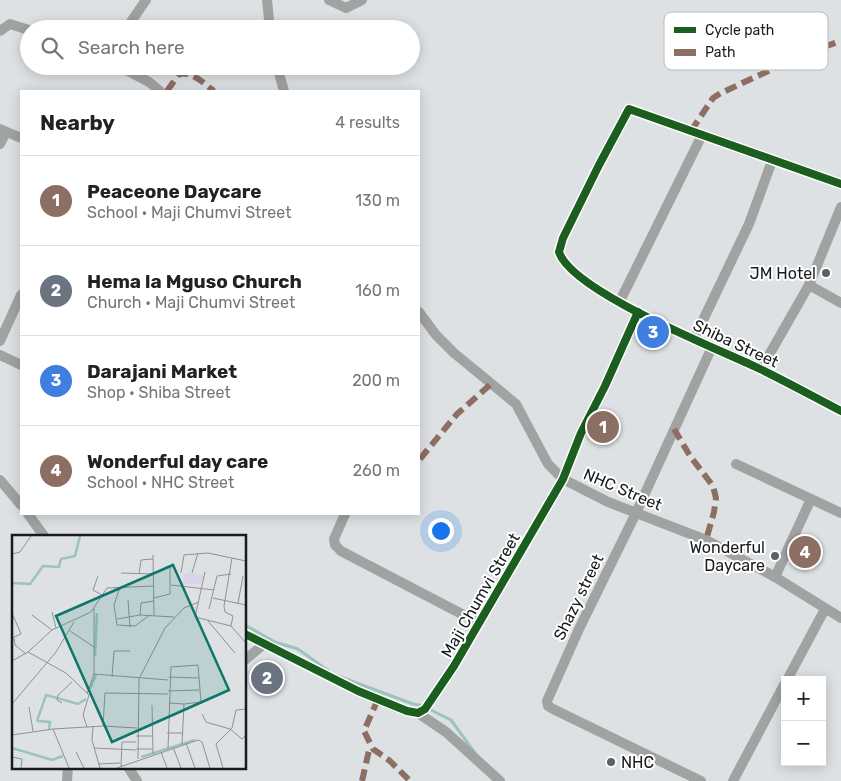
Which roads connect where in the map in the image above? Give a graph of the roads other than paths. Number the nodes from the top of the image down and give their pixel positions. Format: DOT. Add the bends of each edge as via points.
graph roads {
  1 [pos="146,0"];
  2 [pos="267,0"];
  3 [pos="329,0"];
  4 [pos="362,0"];
  5 [pos="132,20"];
  6 [pos="269,20"];
  7 [pos="20,27"];
  8 [pos="0,31"];
  9 [pos="136,75"];
  10 [pos="280,75"];
  11 [pos="159,90"];
  12 [pos="284,90"];
  13 [pos="3,130"];
  14 [pos="702,135"];
  15 [pos="20,138"];
  16 [pos="0,144"];
  17 [pos="772,161"];
  18 [pos="841,184"];
  19 [pos="841,207"];
  20 [pos="809,285"];
  21 [pos="20,297"];
  22 [pos="620,301"];
  23 [pos="841,303"];
  24 [pos="638,312"];
  25 [pos="420,313"];
  26 [pos="694,338"];
  27 [pos="0,341"];
  28 [pos="712,347"];
  29 [pos="0,355"];
  30 [pos="20,365"];
  31 [pos="761,369"];
  32 [pos="841,411"];
  33 [pos="736,464"];
  34 [pos="563,479"];
  35 [pos="0,480"];
  36 [pos="811,498"];
  37 [pos="20,504"];
  38 [pos="636,512"];
  39 [pos="841,513"];
  40 [pos="29,515"];
  41 [pos="345,515"];
  42 [pos="43,535"];
  43 [pos="775,577"];
  44 [pos="825,609"];
  45 [pos="841,618"];
  46 [pos="479,623"];
  47 [pos="246,635"];
  48 [pos="264,644"];
  49 [pos="246,659"];
  50 [pos="789,676"];
  51 [pos="781,691"];
  52 [pos="418,713"];
  53 [pos="68,768"];
  54 [pos="129,768"];
  55 [pos="66,781"];
  56 [pos="137,781"];
  57 [pos="500,781"];
  58 [pos="701,781"];
  59 [pos="734,781"];
  1 -- 5 [label="street"];
  2 -- 6 [label="street"];
  3 -- 4 [label="street" via="346,8"];
  7 -- 8 [label="street" via="10,24"];
  9 -- 11 [label="street"];
  10 -- 12 [label="street"];
  13 -- 15 [label="street"];
  13 -- 16 [label="street"];
  14 -- 17 [label="street"];
  14 -- 22 [label="street"];
  14 -- 22 [label="street, Shiba Street" via="631,108 624,114 598,165 563,238 560,252 568,267"];
  17 -- 18 [label="street"];
  17 -- 26 [label="street" via="749,224"];
  19 -- 20 [label="street"];
  20 -- 23 [label="street"];
  20 -- 31 [label="street"];
  21 -- 27 [label="street"];
  22 -- 24 [label="street, Shiba Street"];
  24 -- 26 [label="street, Shiba Street"];
  24 -- 34 [label="street, Maji Chumvi Street"];
  25 -- 34 [label="street, NHC Street" via="454,353 516,404 548,464"];
  26 -- 28 [label="street, Shiba Street"];
  28 -- 31 [label="street, Shiba Street"];
  28 -- 38 [label="street, Shazy street"];
  29 -- 30 [label="street"];
  31 -- 32 [label="street, Shiba Street"];
  33 -- 36 [label="street"];
  34 -- 38 [label="street, NHC Street" via="588,494"];
  34 -- 46 [label="street, Maji Chumvi Street"];
  35 -- 37 [label="street"];
  36 -- 39 [label="street"];
  36 -- 43 [label="street"];
  38 -- 43 [label="street, NHC Street" via="706,540"];
  38 -- 58 [label="street, Shazy street" via="579,629 548,704"];
  40 -- 42 [label="street"];
  41 -- 46 [label="street" via="334,539 341,551"];
  43 -- 44 [label="street, NHC Street"];
  44 -- 45 [label="street, NHC Street"];
  44 -- 50 [label="street"];
  46 -- 52 [label="street, Maji Chumvi Street" via="430,703"];
  47 -- 48 [label="street"];
  48 -- 49 [label="street"];
  48 -- 52 [label="street" via="358,691"];
  51 -- 59 [label="street"];
  52 -- 57 [label="street" via="446,732"];
  53 -- 55 [label="street"];
  54 -- 56 [label="street"];
}
